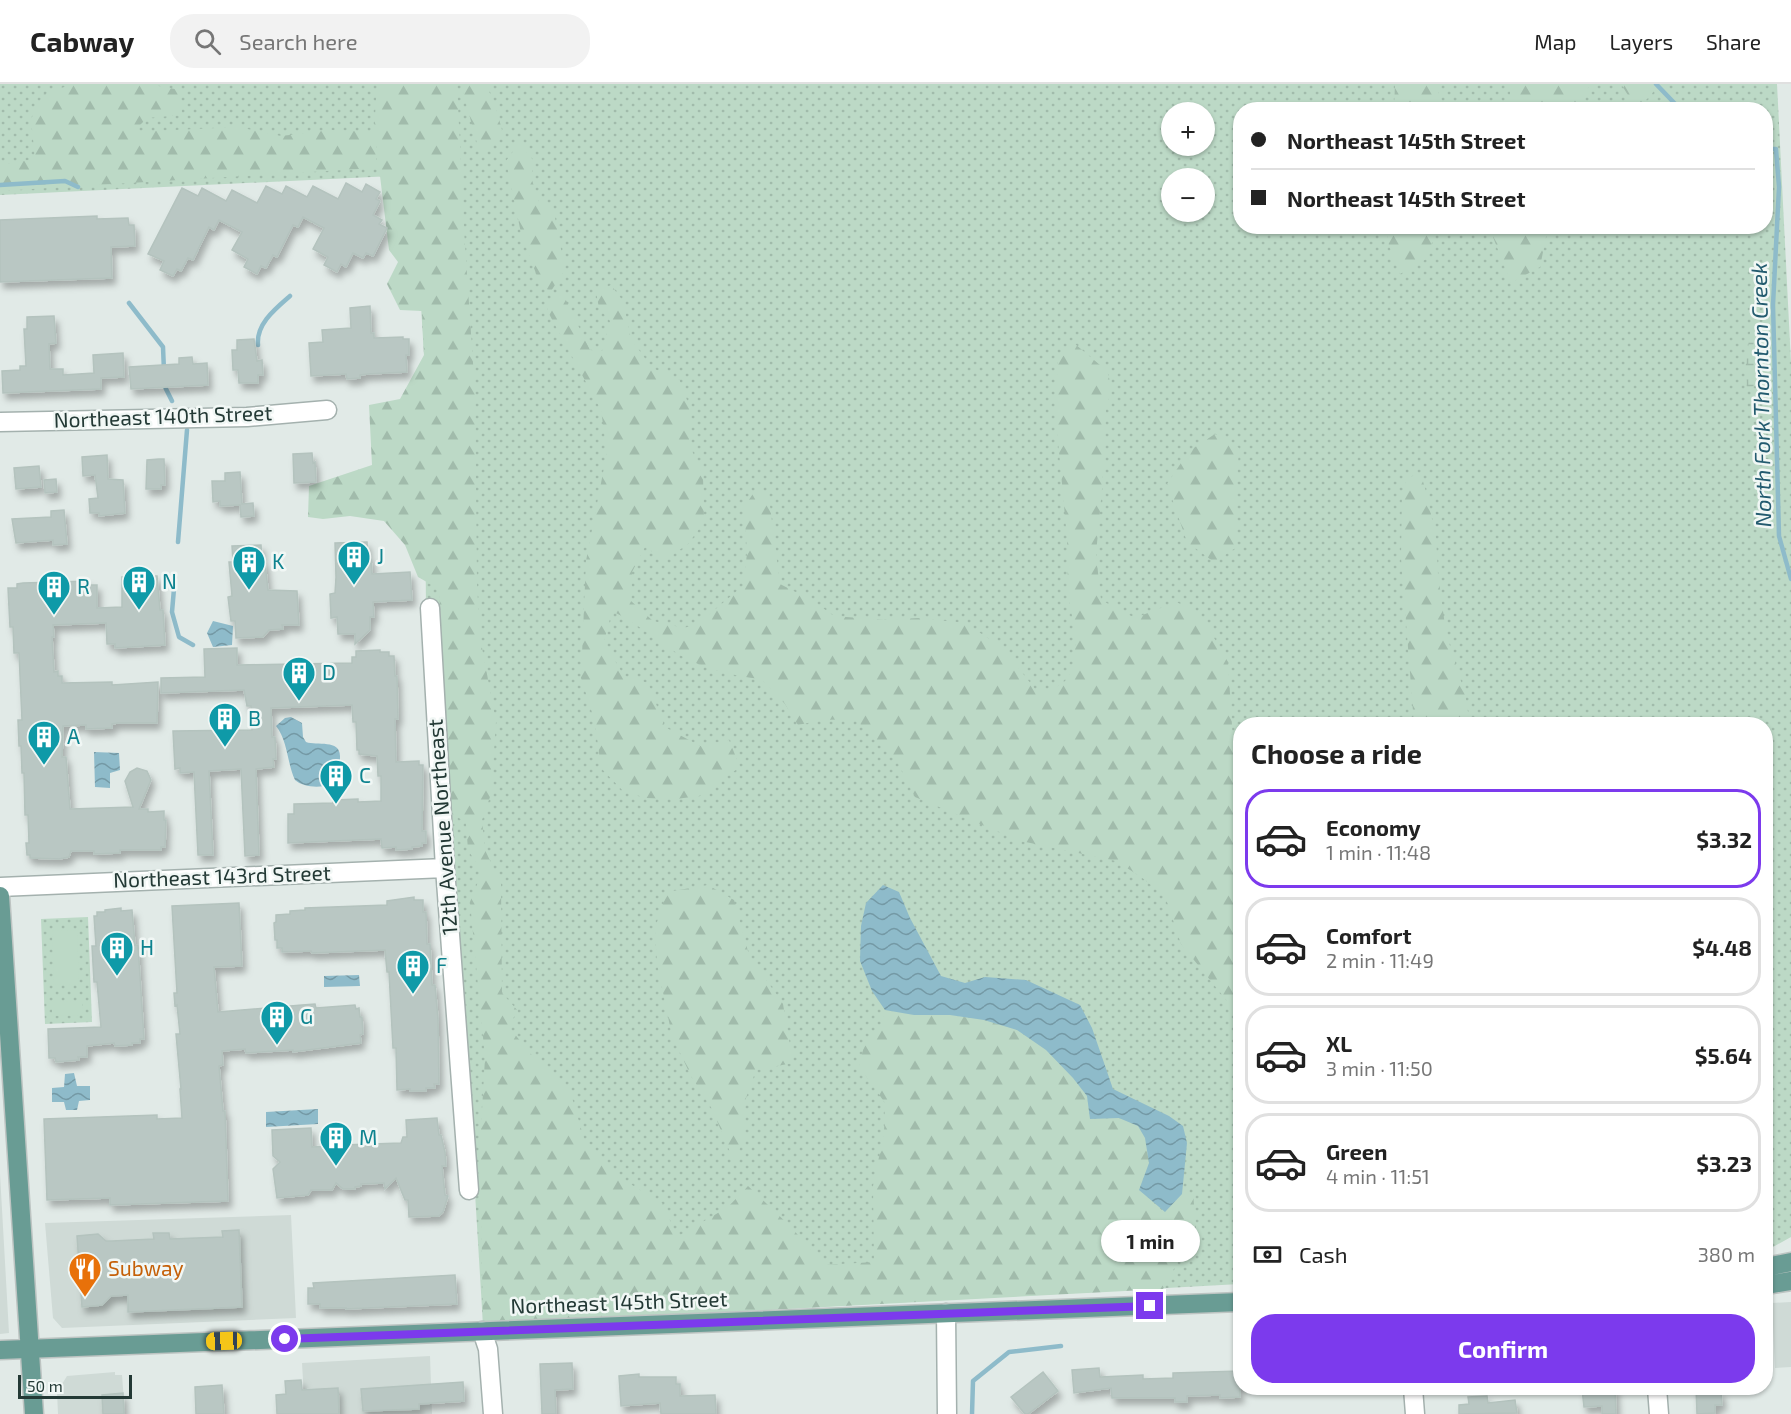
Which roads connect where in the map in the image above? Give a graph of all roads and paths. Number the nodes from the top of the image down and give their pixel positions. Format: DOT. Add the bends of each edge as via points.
graph roads {
  1 [pos="327,410"];
  2 [pos="0,422"];
  3 [pos="430,608"];
  4 [pos="445,868"];
  5 [pos="0,887"];
  6 [pos="0,896"];
  7 [pos="469,1190"];
  8 [pos="1791,1262"];
  9 [pos="1773,1266"];
  10 [pos="1791,1281"];
  11 [pos="1773,1284"];
  12 [pos="1233,1302"];
  13 [pos="946,1313"];
  14 [pos="482,1331"];
  15 [pos="28,1349"];
  16 [pos="0,1350"];
  17 [pos="1414,1395"];
  18 [pos="1658,1395"];
  19 [pos="34,1414"];
  20 [pos="493,1414"];
  21 [pos="947,1414"];
  22 [pos="1415,1414"];
  23 [pos="1659,1414"];
  1 -- 2 [label="street, Northeast 140th Street" via="247,417"];
  3 -- 4 [label="street, 12th Avenue Northeast"];
  4 -- 5 [label="street, Northeast 143rd Street"];
  4 -- 7 [label="street, 12th Avenue Northeast"];
  6 -- 15 [label="main road"];
  8 -- 9 [label="main road"];
  10 -- 11 [label="main road"];
  12 -- 13 [label="main road, Northeast 145th Street"];
  13 -- 14 [label="main road, Northeast 145th Street"];
  13 -- 21 [label="street"];
  14 -- 15 [label="main road, Northeast 145th Street"];
  14 -- 20 [label="street" via="488,1349"];
  15 -- 16 [label="main road, Northeast 145th Street"];
  15 -- 19 [label="main road"];
  17 -- 22 [label="street"];
  18 -- 23 [label="street"];
}
